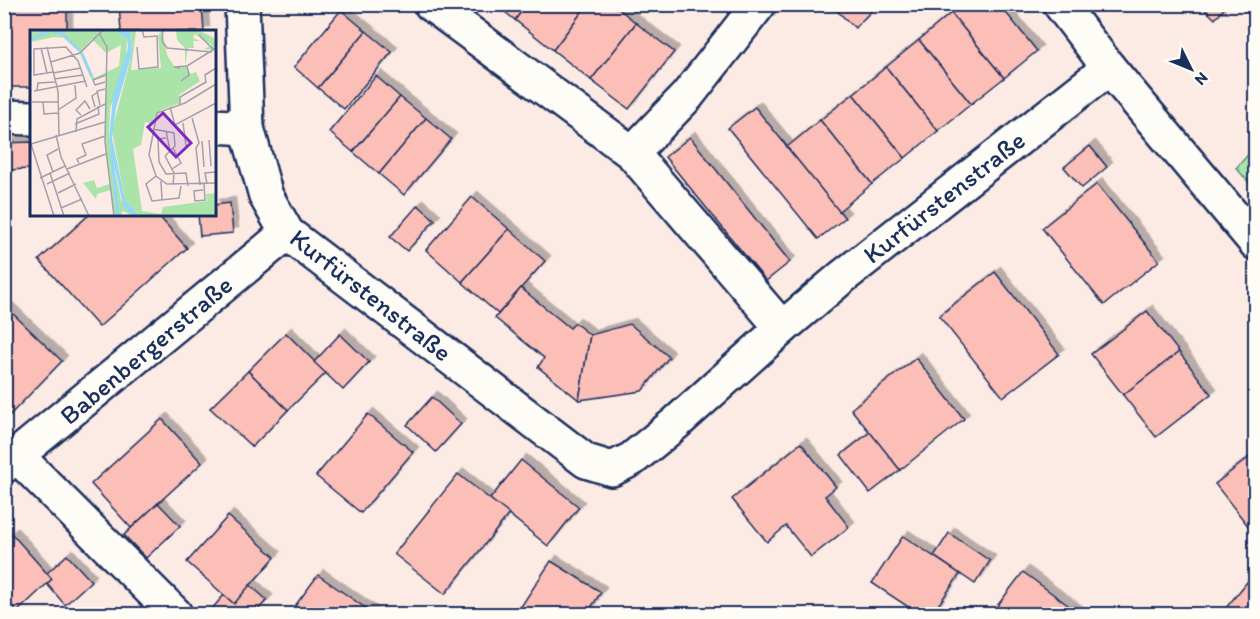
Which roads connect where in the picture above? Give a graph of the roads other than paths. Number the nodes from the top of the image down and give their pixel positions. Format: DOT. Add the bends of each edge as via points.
graph roads {
  1 [pos="242,4"];
  2 [pos="431,4"];
  3 [pos="759,4"];
  4 [pos="1060,4"];
  5 [pos="1109,68"];
  6 [pos="4,117"];
  7 [pos="30,118"];
  8 [pos="216,126"];
  9 [pos="247,128"];
  10 [pos="632,153"];
  11 [pos="287,233"];
  12 [pos="1256,243"];
  13 [pos="782,328"];
  14 [pos="11,461"];
  15 [pos="175,615"];
  1 -- 9 [label="street, Kurfürstenstraße"];
  2 -- 10 [label="street"];
  3 -- 10 [label="street" via="687,96"];
  4 -- 5 [label="street"];
  5 -- 12 [label="street"];
  5 -- 13 [label="street, Kurfürstenstraße"];
  6 -- 7 [label="street"];
  8 -- 9 [label="street"];
  9 -- 11 [label="street, Kurfürstenstraße" via="266,196"];
  10 -- 13 [label="street"];
  11 -- 13 [label="street, Kurfürstenstraße" via="586,461 612,469 632,459 676,423"];
  11 -- 14 [label="street, Babenbergerstraße"];
  14 -- 15 [label="street"];
}
